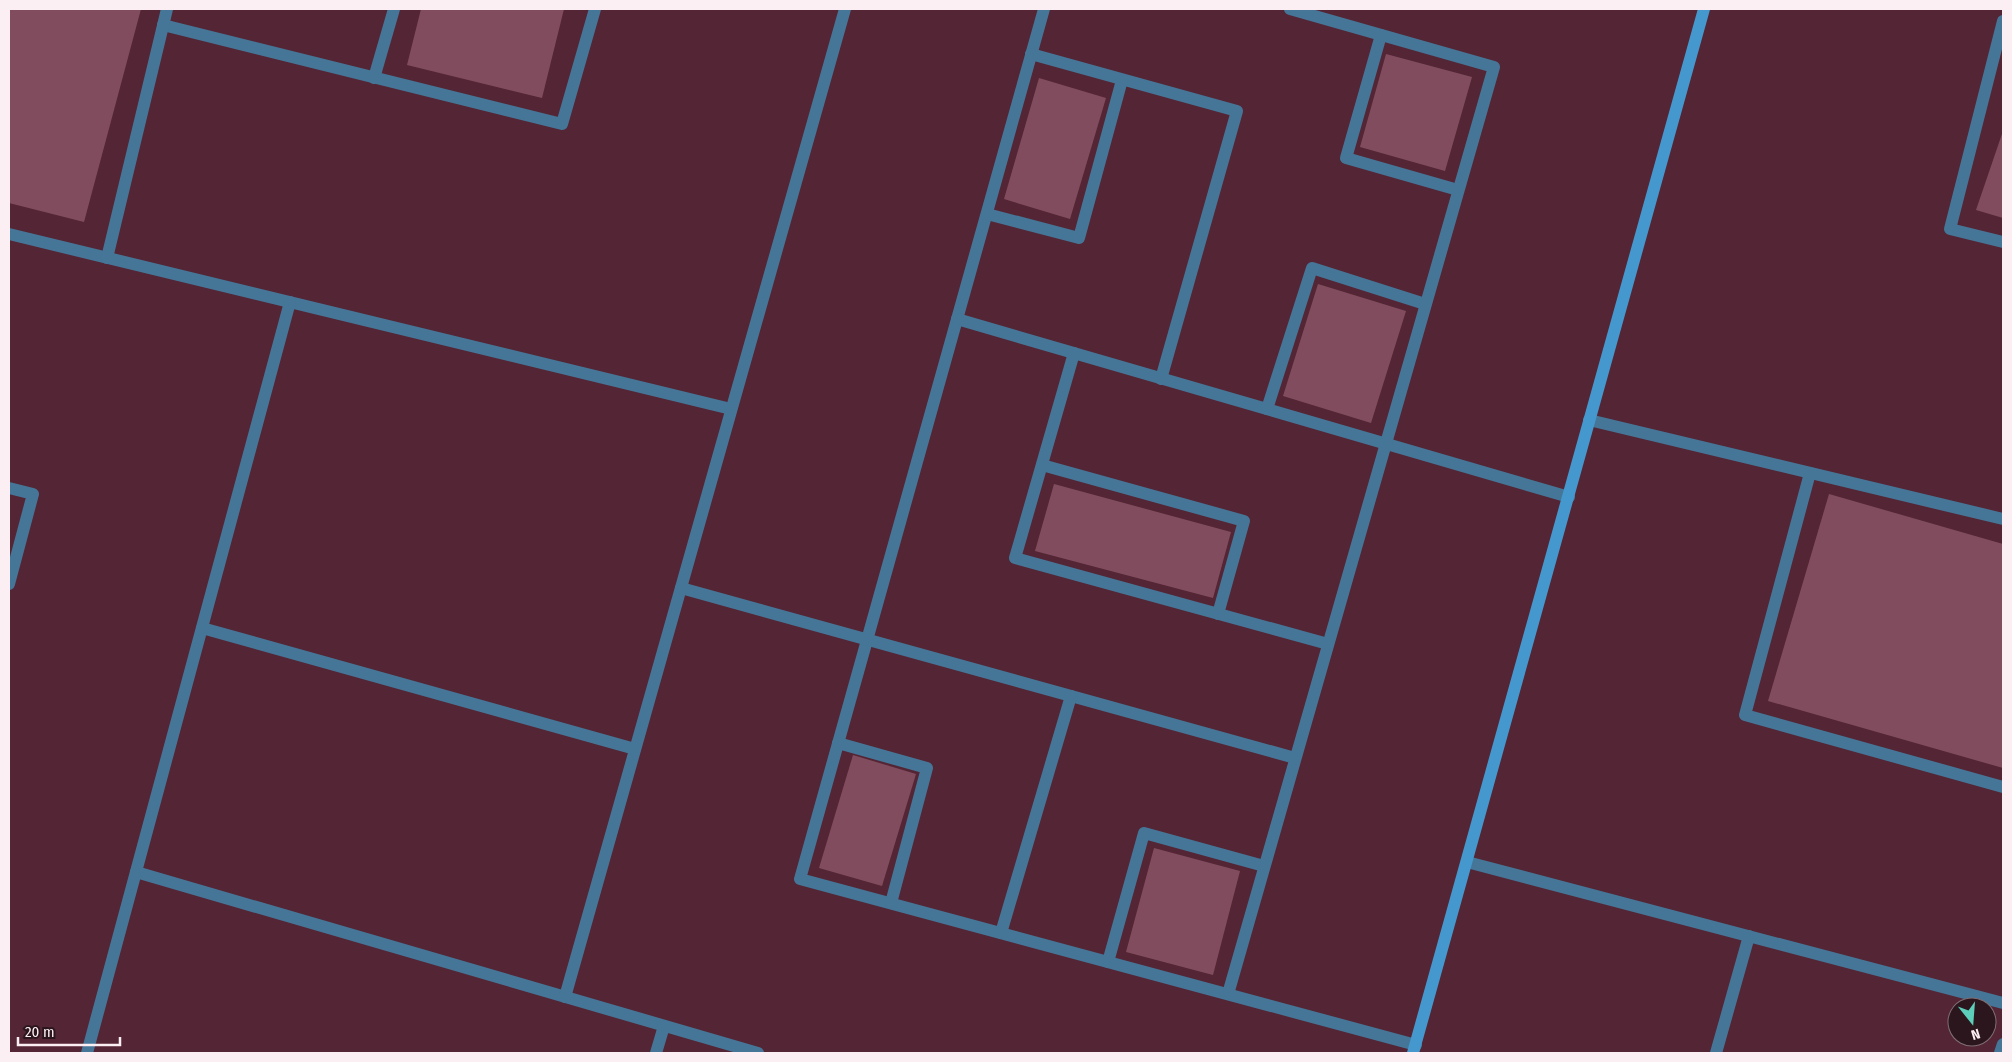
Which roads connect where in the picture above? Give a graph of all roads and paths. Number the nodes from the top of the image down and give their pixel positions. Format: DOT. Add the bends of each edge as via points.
graph roads {
  1 [pos="167,9"];
  2 [pos="394,9"];
  3 [pos="595,9"];
  4 [pos="845,9"];
  5 [pos="1044,9"];
  6 [pos="1290,9"];
  7 [pos="1704,9"];
  8 [pos="2003,21"];
  9 [pos="163,25"];
  10 [pos="1382,35"];
  11 [pos="1031,54"];
  12 [pos="374,78"];
  13 [pos="1122,80"];
  14 [pos="1458,190"];
  15 [pos="987,214"];
  16 [pos="9,234"];
  17 [pos="2003,242"];
  18 [pos="107,258"];
  19 [pos="290,302"];
  20 [pos="1425,304"];
  21 [pos="956,319"];
  22 [pos="1074,353"];
  23 [pos="1161,379"];
  24 [pos="732,409"];
  25 [pos="1267,409"];
  26 [pos="1590,420"];
  27 [pos="1385,444"];
  28 [pos="1042,465"];
  29 [pos="1810,473"];
  30 [pos="9,488"];
  31 [pos="1569,497"];
  32 [pos="2003,519"];
  33 [pos="9,584"];
  34 [pos="681,588"];
  35 [pos="1218,614"];
  36 [pos="202,628"];
  37 [pos="867,640"];
  38 [pos="1328,644"];
  39 [pos="1071,696"];
  40 [pos="838,743"];
  41 [pos="635,749"];
  42 [pos="1295,758"];
  43 [pos="2003,788"];
  44 [pos="1467,862"];
  45 [pos="1264,866"];
  46 [pos="136,872"];
  47 [pos="891,903"];
  48 [pos="1001,933"];
  49 [pos="1749,936"];
  50 [pos="1108,962"];
  51 [pos="1228,994"];
  52 [pos="566,997"];
  53 [pos="2003,1003"];
  54 [pos="664,1026"];
  55 [pos="2003,1044"];
  56 [pos="1414,1049"];
  57 [pos="87,1053"];
  58 [pos="656,1053"];
  59 [pos="758,1053"];
  60 [pos="1716,1053"];
  61 [pos="2000,1053"];
  1 -- 9 [label="street"];
  2 -- 12 [label="street"];
  3 -- 12 [label="street" via="562,124"];
  4 -- 24 [label="street"];
  5 -- 11 [label="street"];
  6 -- 10 [label="street"];
  7 -- 26 [label="street"];
  8 -- 17 [label="street" via="1950,229"];
  9 -- 12 [label="street"];
  9 -- 18 [label="street"];
  10 -- 14 [label="street" via="1346,158"];
  10 -- 14 [label="street" via="1494,66"];
  11 -- 13 [label="street"];
  11 -- 15 [label="street"];
  13 -- 15 [label="street" via="1079,238"];
  13 -- 23 [label="street" via="1237,111"];
  14 -- 20 [label="street"];
  15 -- 21 [label="street"];
  16 -- 18 [label="street"];
  18 -- 19 [label="street"];
  19 -- 24 [label="street"];
  19 -- 36 [label="street"];
  20 -- 25 [label="street" via="1312,268"];
  20 -- 27 [label="street"];
  21 -- 22 [label="street"];
  21 -- 37 [label="street"];
  22 -- 23 [label="street"];
  22 -- 28 [label="street"];
  23 -- 25 [label="street"];
  24 -- 34 [label="street"];
  25 -- 27 [label="street"];
  26 -- 29 [label="street"];
  26 -- 31 [label="street"];
  27 -- 31 [label="street"];
  27 -- 38 [label="street"];
  28 -- 35 [label="street" via="1244,521"];
  28 -- 35 [label="street" via="1015,558"];
  29 -- 32 [label="street"];
  29 -- 43 [label="street" via="1745,715"];
  30 -- 33 [label="street" via="33,494"];
  31 -- 44 [label="street"];
  34 -- 37 [label="street"];
  34 -- 41 [label="street"];
  35 -- 38 [label="street"];
  36 -- 41 [label="street"];
  36 -- 46 [label="street"];
  37 -- 39 [label="street"];
  37 -- 40 [label="street"];
  38 -- 42 [label="street"];
  39 -- 42 [label="street"];
  39 -- 48 [label="street"];
  40 -- 47 [label="street" via="927,768"];
  40 -- 47 [label="street" via="800,879"];
  41 -- 52 [label="street"];
  42 -- 45 [label="street"];
  44 -- 49 [label="street"];
  44 -- 56 [label="street"];
  45 -- 50 [label="street" via="1144,833"];
  45 -- 51 [label="street"];
  46 -- 52 [label="street"];
  46 -- 57 [label="street"];
  47 -- 48 [label="street"];
  48 -- 50 [label="street"];
  49 -- 53 [label="street"];
  49 -- 60 [label="street"];
  50 -- 51 [label="street"];
  51 -- 56 [label="street"];
  52 -- 54 [label="street"];
  54 -- 58 [label="street"];
  54 -- 59 [label="street"];
  55 -- 61 [label="street"];
}
